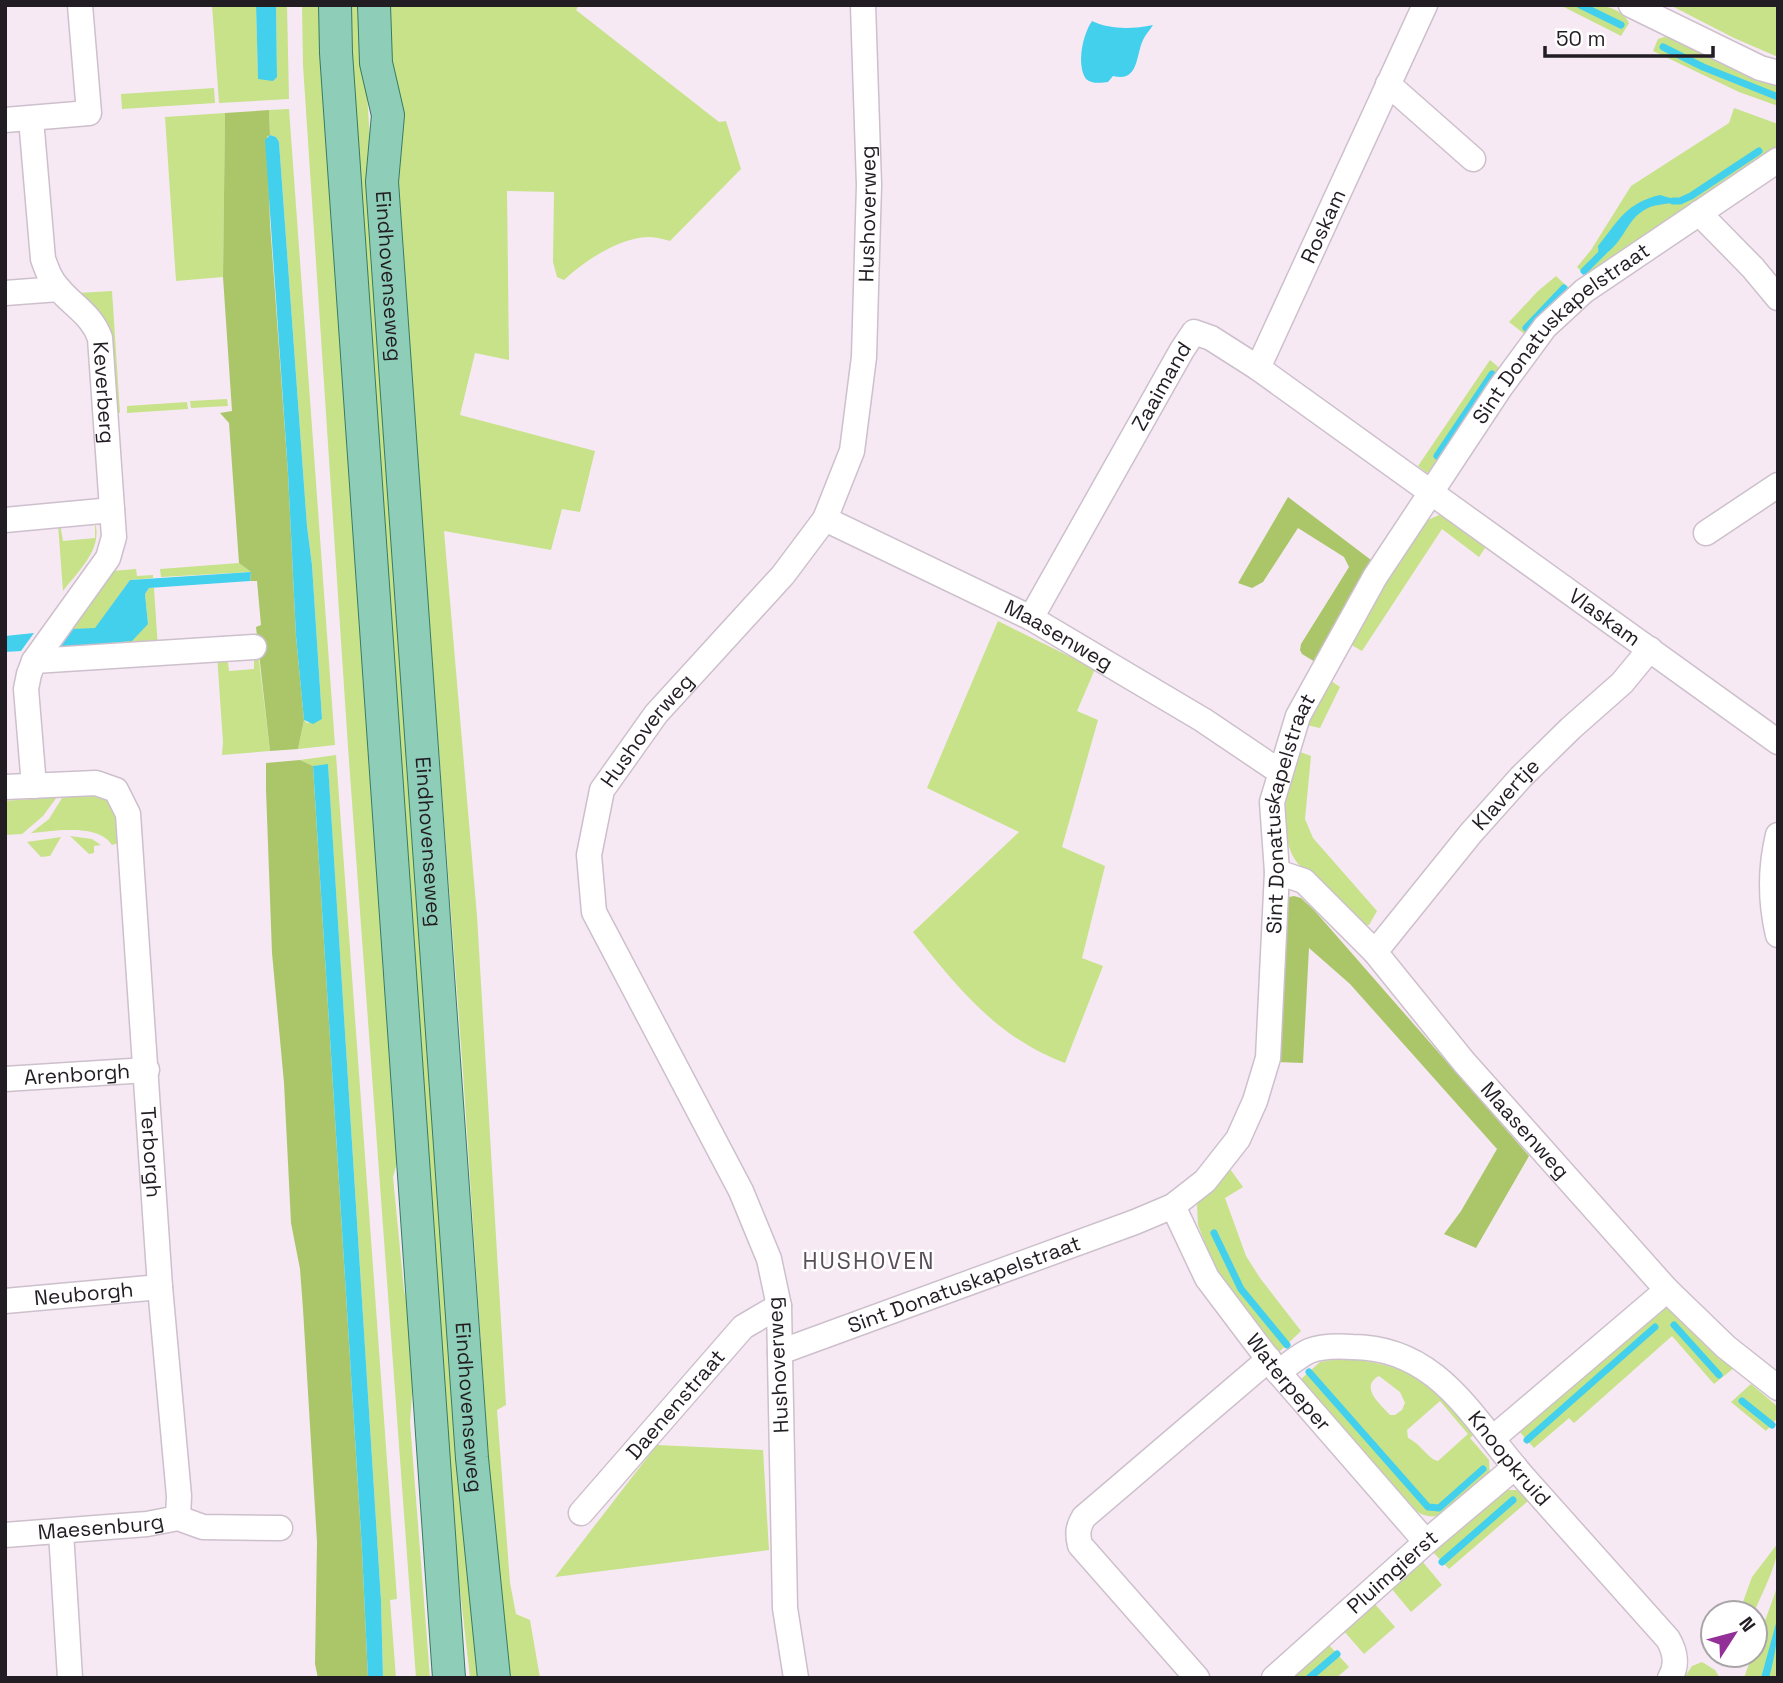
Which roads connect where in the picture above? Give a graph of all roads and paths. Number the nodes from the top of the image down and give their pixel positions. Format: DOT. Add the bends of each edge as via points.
graph roads {
  1 [pos="80,5"];
  2 [pos="335,5"];
  3 [pos="374,5"];
  4 [pos="863,5"];
  5 [pos="1426,5"];
  6 [pos="1632,5"];
  7 [pos="1778,73"];
  8 [pos="1388,84"];
  9 [pos="31,119"];
  10 [pos="5,120"];
  11 [pos="1473,159"];
  12 [pos="1778,160"];
  13 [pos="1699,214"];
  14 [pos="59,289"];
  15 [pos="5,293"];
  16 [pos="1778,298"];
  17 [pos="1258,368"];
  18 [pos="1778,485"];
  19 [pos="1430,493"];
  20 [pos="112,510"];
  21 [pos="825,519"];
  22 [pos="5,520"];
  23 [pos="1706,533"];
  24 [pos="1031,618"];
  25 [pos="254,648"];
  26 [pos="1650,649"];
  27 [pos="34,661"];
  28 [pos="1778,743"];
  29 [pos="1280,772"];
  30 [pos="34,786"];
  31 [pos="5,787"];
  32 [pos="1778,835"];
  33 [pos="1278,872"];
  34 [pos="1778,935"];
  35 [pos="1375,952"];
  36 [pos="147,1070"];
  37 [pos="5,1079"];
  38 [pos="1173,1206"];
  39 [pos="160,1287"];
  40 [pos="1667,1290"];
  41 [pos="5,1301"];
  42 [pos="779,1306"];
  43 [pos="780,1352"];
  44 [pos="1273,1365"];
  45 [pos="1778,1388"];
  46 [pos="1493,1437"];
  47 [pos="1515,1467"];
  48 [pos="581,1513"];
  49 [pos="178,1518"];
  50 [pos="281,1528"];
  51 [pos="61,1532"];
  52 [pos="5,1535"];
  53 [pos="1426,1542"];
  54 [pos="70,1678"];
  55 [pos="449,1678"];
  56 [pos="494,1678"];
  57 [pos="796,1678"];
  58 [pos="1197,1678"];
  59 [pos="1274,1678"];
  60 [pos="1670,1678"];
  1 -- 9 [label="street" via="89,113"];
  2 -- 55 [label="main road, Eindhovenseweg"];
  3 -- 56 [label="main road, Eindhovenseweg" via="376,63 388,115 383,196 472,1458"];
  4 -- 21 [label="street, Hushoverweg" via="869,186 864,357 852,451"];
  5 -- 8 [label="street, Roskam"];
  6 -- 7 [label="street"];
  8 -- 11 [label="street"];
  8 -- 17 [label="street, Roskam"];
  9 -- 10 [label="street"];
  9 -- 14 [label="street, Keverberg" via="43,259"];
  12 -- 13 [label="street, Sint Donatuskapelstraat"];
  13 -- 16 [label="street"];
  13 -- 19 [label="street, Sint Donatuskapelstraat" via="1584,291 1545,327"];
  14 -- 15 [label="street"];
  14 -- 20 [label="street, Keverberg" via="95,325 100,338"];
  17 -- 19 [label="street, Zaaimand"];
  17 -- 24 [label="street, Zaaimand" via="1194,332"];
  18 -- 23 [label="street"];
  19 -- 26 [label="street, Vlaskam"];
  19 -- 29 [label="street, Sint Donatuskapelstraat" via="1375,577 1298,716"];
  20 -- 22 [label="street"];
  20 -- 27 [label="street, Keverberg" via="114,537 108,558"];
  21 -- 24 [label="street, Maasenweg"];
  21 -- 42 [label="street, Hushoverweg" via="783,575 656,714 602,790 589,855 594,912 741,1191 769,1259"];
  24 -- 29 [label="street, Maasenweg" via="1203,720"];
  25 -- 27 [label="street"];
  26 -- 28 [label="street, Vlaskam"];
  26 -- 35 [label="street, Klavertje" via="1622,683 1521,777"];
  27 -- 30 [label="street, Keverberg" via="26,689"];
  29 -- 33 [label="street, Sint Donatuskapelstraat" via="1272,802"];
  30 -- 31 [label="street"];
  30 -- 36 [label="street, Terborgh" via="96,783 116,790 128,814"];
  32 -- 34 [label="street" via="1772,862 1772,912"];
  33 -- 35 [label="street, Maasenweg" via="1304,881"];
  33 -- 38 [label="street, Sint Donatuskapelstraat" via="1265,1069 1238,1139 1205,1181"];
  35 -- 40 [label="street, Maasenweg" via="1464,1062"];
  36 -- 37 [label="street, Arenborgh"];
  36 -- 39 [label="street, Terborgh"];
  38 -- 43 [label="street, Sint Donatuskapelstraat"];
  38 -- 44 [label="street, Waterpeper" via="1207,1278"];
  39 -- 41 [label="street, Neuborgh"];
  39 -- 49 [label="street, Terborgh"];
  40 -- 45 [label="street, Maasenweg" via="1726,1348"];
  40 -- 46 [label="street"];
  42 -- 43 [label="street, Hushoverweg"];
  42 -- 48 [label="street, Daenenstraat" via="743,1327"];
  43 -- 57 [label="street, Hushoverweg" via="785,1608"];
  44 -- 46 [label="street, Knoopkruid" via="1336,1346 1375,1347 1414,1361 1440,1379"];
  44 -- 53 [label="street, Waterpeper"];
  44 -- 58 [label="street, Knoopkruid" via="1078,1526 1080,1545"];
  46 -- 47 [label="street, Knoopkruid"];
  47 -- 53 [label="street, Pluimgierst"];
  47 -- 60 [label="street, Knoopkruid" via="1668,1639 1675,1659"];
  49 -- 50 [label="street, Maesenburg" via="203,1527"];
  49 -- 51 [label="street, Maesenburg"];
  51 -- 52 [label="street, Maesenburg"];
  51 -- 54 [label="street"];
  53 -- 59 [label="street, Pluimgierst"];
}
